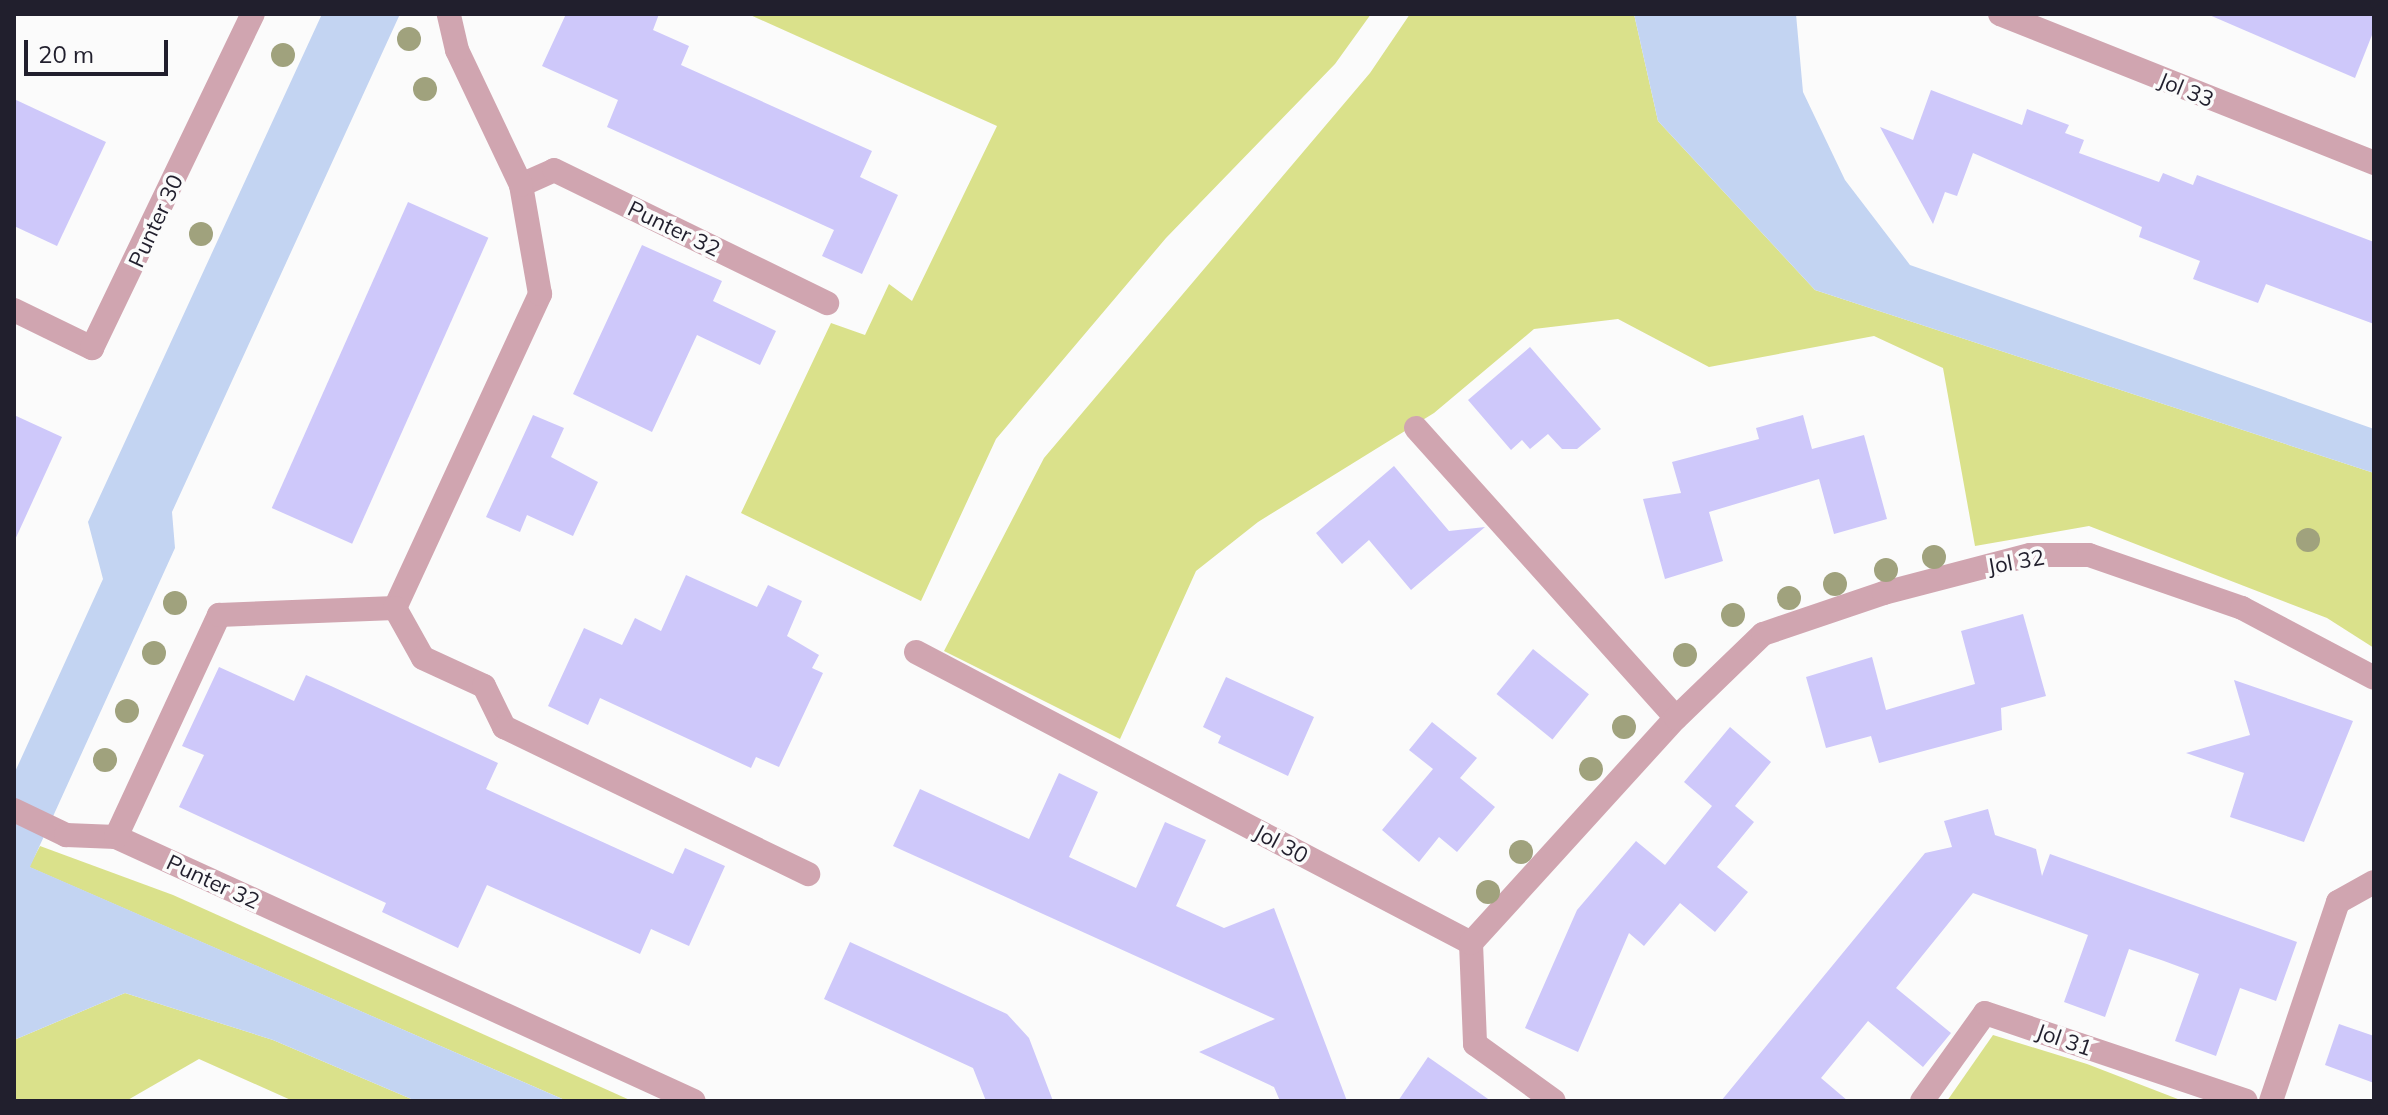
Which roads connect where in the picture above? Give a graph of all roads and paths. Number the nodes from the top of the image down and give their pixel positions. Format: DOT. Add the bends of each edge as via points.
graph roads {
  1 [pos="253,14"];
  2 [pos="449,14"];
  3 [pos="2000,14"];
  4 [pos="2374,163"];
  5 [pos="521,185"];
  6 [pos="827,303"];
  7 [pos="14,310"];
  8 [pos="1416,428"];
  9 [pos="395,608"];
  10 [pos="916,652"];
  11 [pos="2374,678"];
  12 [pos="1676,718"];
  13 [pos="14,810"];
  14 [pos="116,837"];
  15 [pos="808,874"];
  16 [pos="2374,882"];
  17 [pos="1471,943"];
  18 [pos="694,1101"];
  19 [pos="1554,1101"];
  20 [pos="1922,1101"];
  21 [pos="2246,1101"];
  22 [pos="2271,1101"];
  1 -- 7 [label="street, Punter 30" via="92,348"];
  2 -- 5 [label="street" via="457,50"];
  3 -- 4 [label="street, Jol 33"];
  5 -- 6 [label="street, Punter 32" via="554,170"];
  5 -- 9 [label="street" via="540,294"];
  8 -- 12 [label="street"];
  9 -- 14 [label="street" via="219,615"];
  9 -- 15 [label="street" via="423,658 484,686 504,727"];
  10 -- 17 [label="street, Jol 30"];
  11 -- 12 [label="street, Jol 32" via="2242,608 2089,555 2030,555 1763,634"];
  12 -- 17 [label="street, Jol 32"];
  13 -- 14 [label="street" via="66,835"];
  14 -- 18 [label="street, Punter 32"];
  16 -- 22 [label="street" via="2338,902"];
  17 -- 19 [label="street" via="1475,1044"];
  20 -- 21 [label="street, Jol 31" via="1985,1013"];
}
